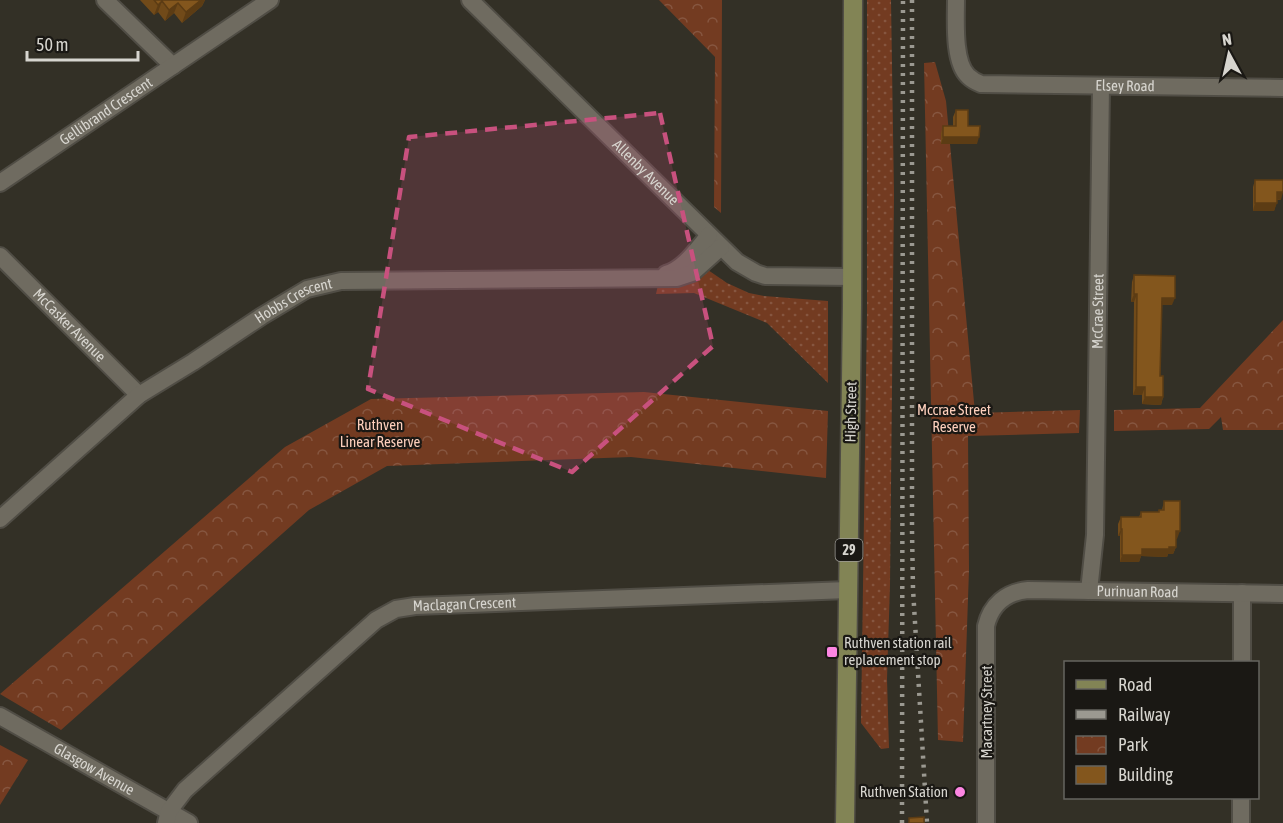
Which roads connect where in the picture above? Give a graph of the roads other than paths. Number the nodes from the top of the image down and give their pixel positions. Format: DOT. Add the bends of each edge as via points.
graph roads {
  1 [pos="105,0"];
  2 [pos="270,0"];
  3 [pos="470,0"];
  4 [pos="853,0"];
  5 [pos="956,0"];
  6 [pos="173,66"];
  7 [pos="1101,86"];
  8 [pos="1283,88"];
  9 [pos="0,183"];
  10 [pos="715,241"];
  11 [pos="0,256"];
  12 [pos="852,277"];
  13 [pos="139,395"];
  14 [pos="0,519"];
  15 [pos="848,590"];
  16 [pos="1095,591"];
  17 [pos="1242,593"];
  18 [pos="1283,594"];
  19 [pos="997,604"];
  20 [pos="1242,661"];
  21 [pos="0,716"];
  22 [pos="1241,799"];
  23 [pos="168,817"];
  24 [pos="189,823"];
  25 [pos="845,823"];
  26 [pos="986,823"];
  27 [pos="1241,823"];
  1 -- 6 [label="street"];
  2 -- 6 [label="street, Gellibrand Crescent"];
  3 -- 10 [label="street, Allenby Avenue"];
  4 -- 12 [label="main road, High Street / 29"];
  5 -- 7 [label="street, Elsey Road" via="958,54 969,78 981,84"];
  6 -- 9 [label="street, Gellibrand Crescent"];
  7 -- 8 [label="street, Elsey Road"];
  7 -- 16 [label="street, McCrae Street"];
  10 -- 12 [label="street, Allenby Avenue" via="737,262 765,276"];
  10 -- 13 [label="street, Hobbs Crescent" via="670,273 656,277 341,281 307,289"];
  11 -- 13 [label="street, McCasker Avenue"];
  12 -- 15 [label="main road, High Street / 29"];
  13 -- 14 [label="street, Hobbs Crescent"];
  15 -- 23 [label="street, Maclagan Crescent" via="396,609 376,620 209,768 185,790"];
  15 -- 25 [label="main road, High Street / 29"];
  16 -- 17 [label="street, Purinuan Road"];
  16 -- 19 [label="street, Purinuan Road" via="1021,591"];
  17 -- 18 [label="street, Purinuan Road"];
  17 -- 20 [label="street"];
  19 -- 26 [label="street, Macartney Street" via="986,626"];
  21 -- 23 [label="street, Glasgow Avenue"];
  22 -- 27 [label="street"];
  23 -- 24 [label="street, Glasgow Avenue"];
}
